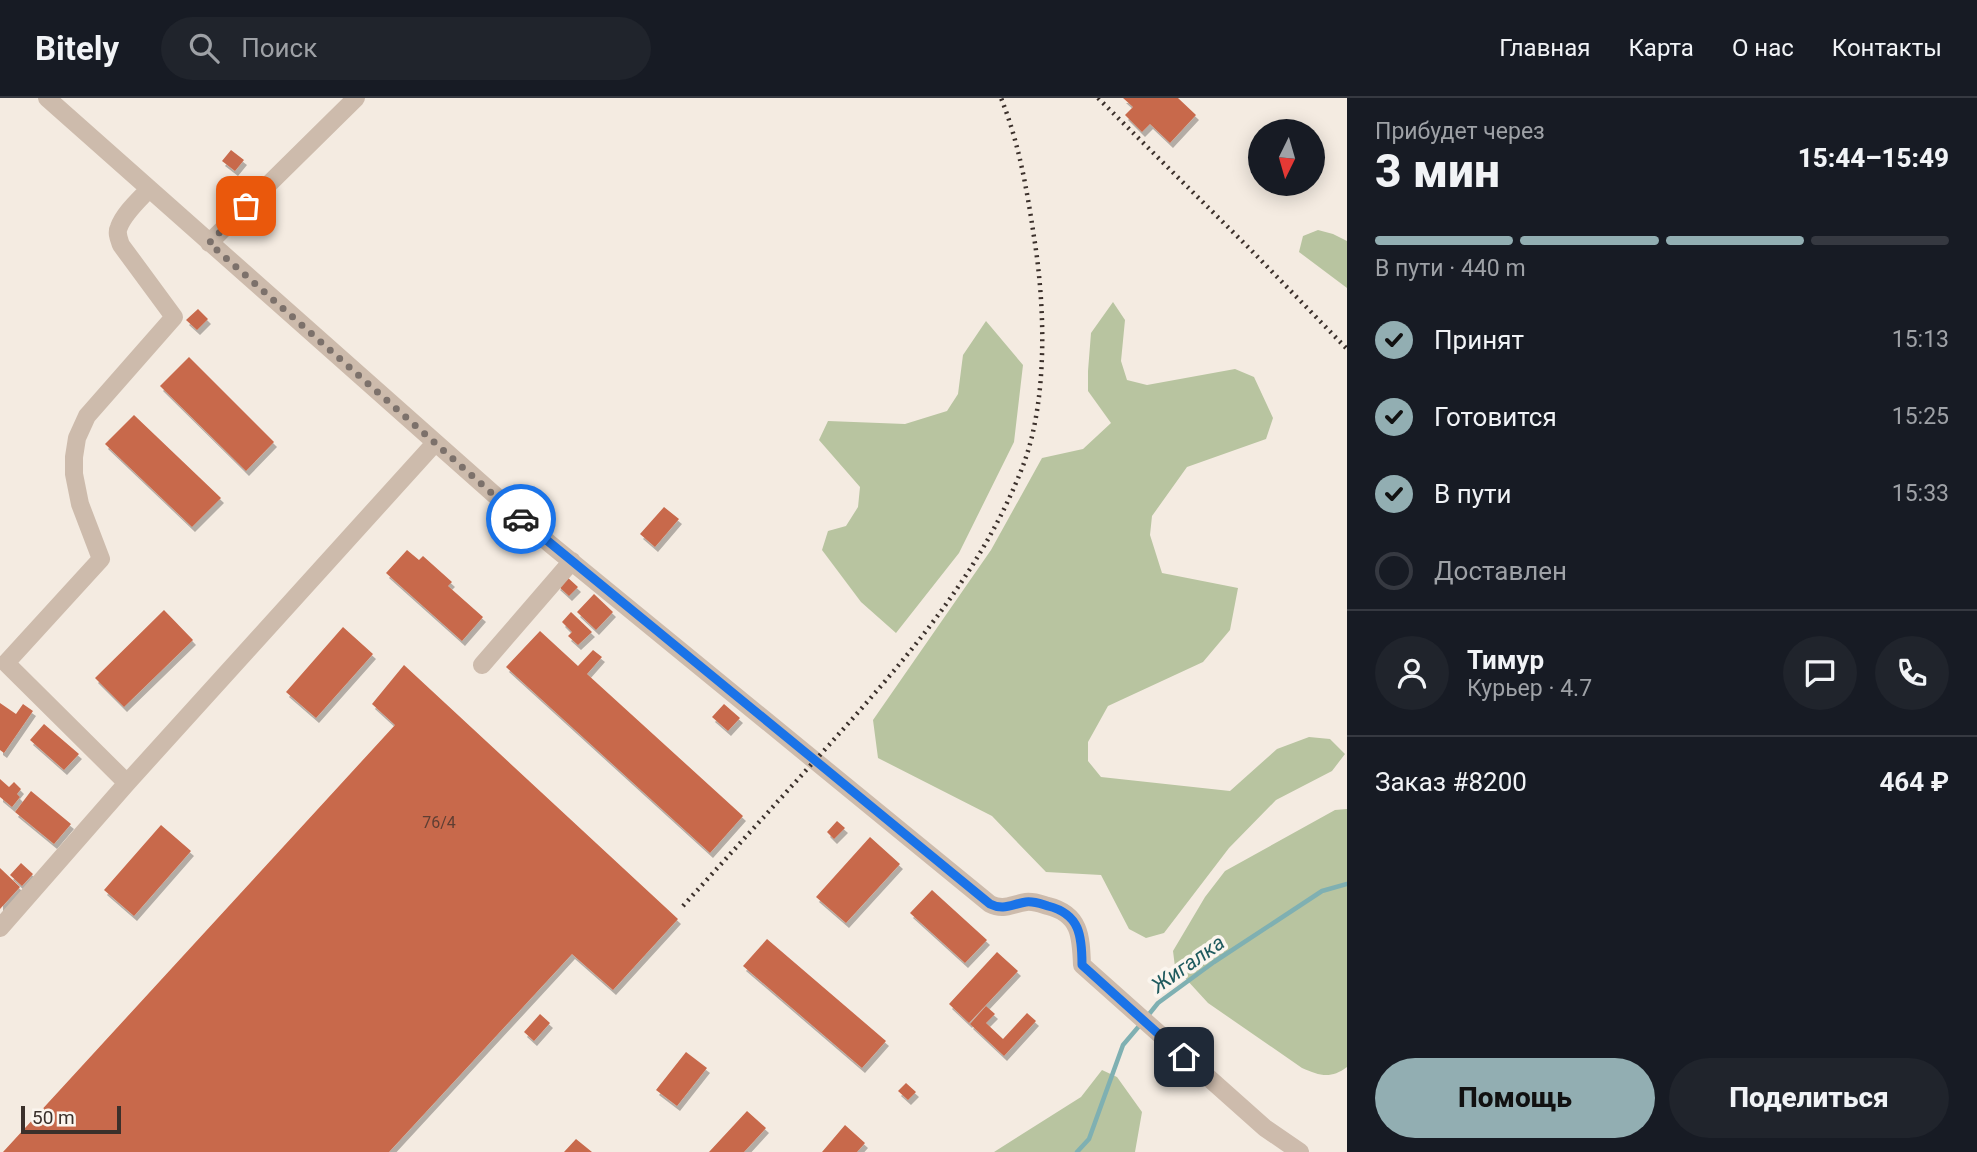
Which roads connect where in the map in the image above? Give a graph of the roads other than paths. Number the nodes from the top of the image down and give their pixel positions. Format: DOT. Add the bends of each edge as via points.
graph roads {
  1 [pos="47,98"];
  2 [pos="356,98"];
  3 [pos="149,189"];
  4 [pos="209,243"];
  5 [pos="435,443"];
  6 [pos="572,561"];
  7 [pos="482,665"];
  8 [pos="127,783"];
  9 [pos="0,928"];
  10 [pos="1300,1152"];
  1 -- 3 [label="street"];
  2 -- 4 [label="street"];
  3 -- 4 [label="street"];
  3 -- 8 [label="street" via="124,219 118,236 174,317 87,415 76,438 74,474 80,504 101,559 6,663"];
  4 -- 5 [label="street"];
  5 -- 6 [label="street"];
  5 -- 8 [label="street"];
  6 -- 7 [label="street"];
  6 -- 10 [label="street" via="990,904 999,908 1030,901 1059,908 1074,920 1082,942 1082,965 1265,1128"];
  8 -- 9 [label="street"];
}
